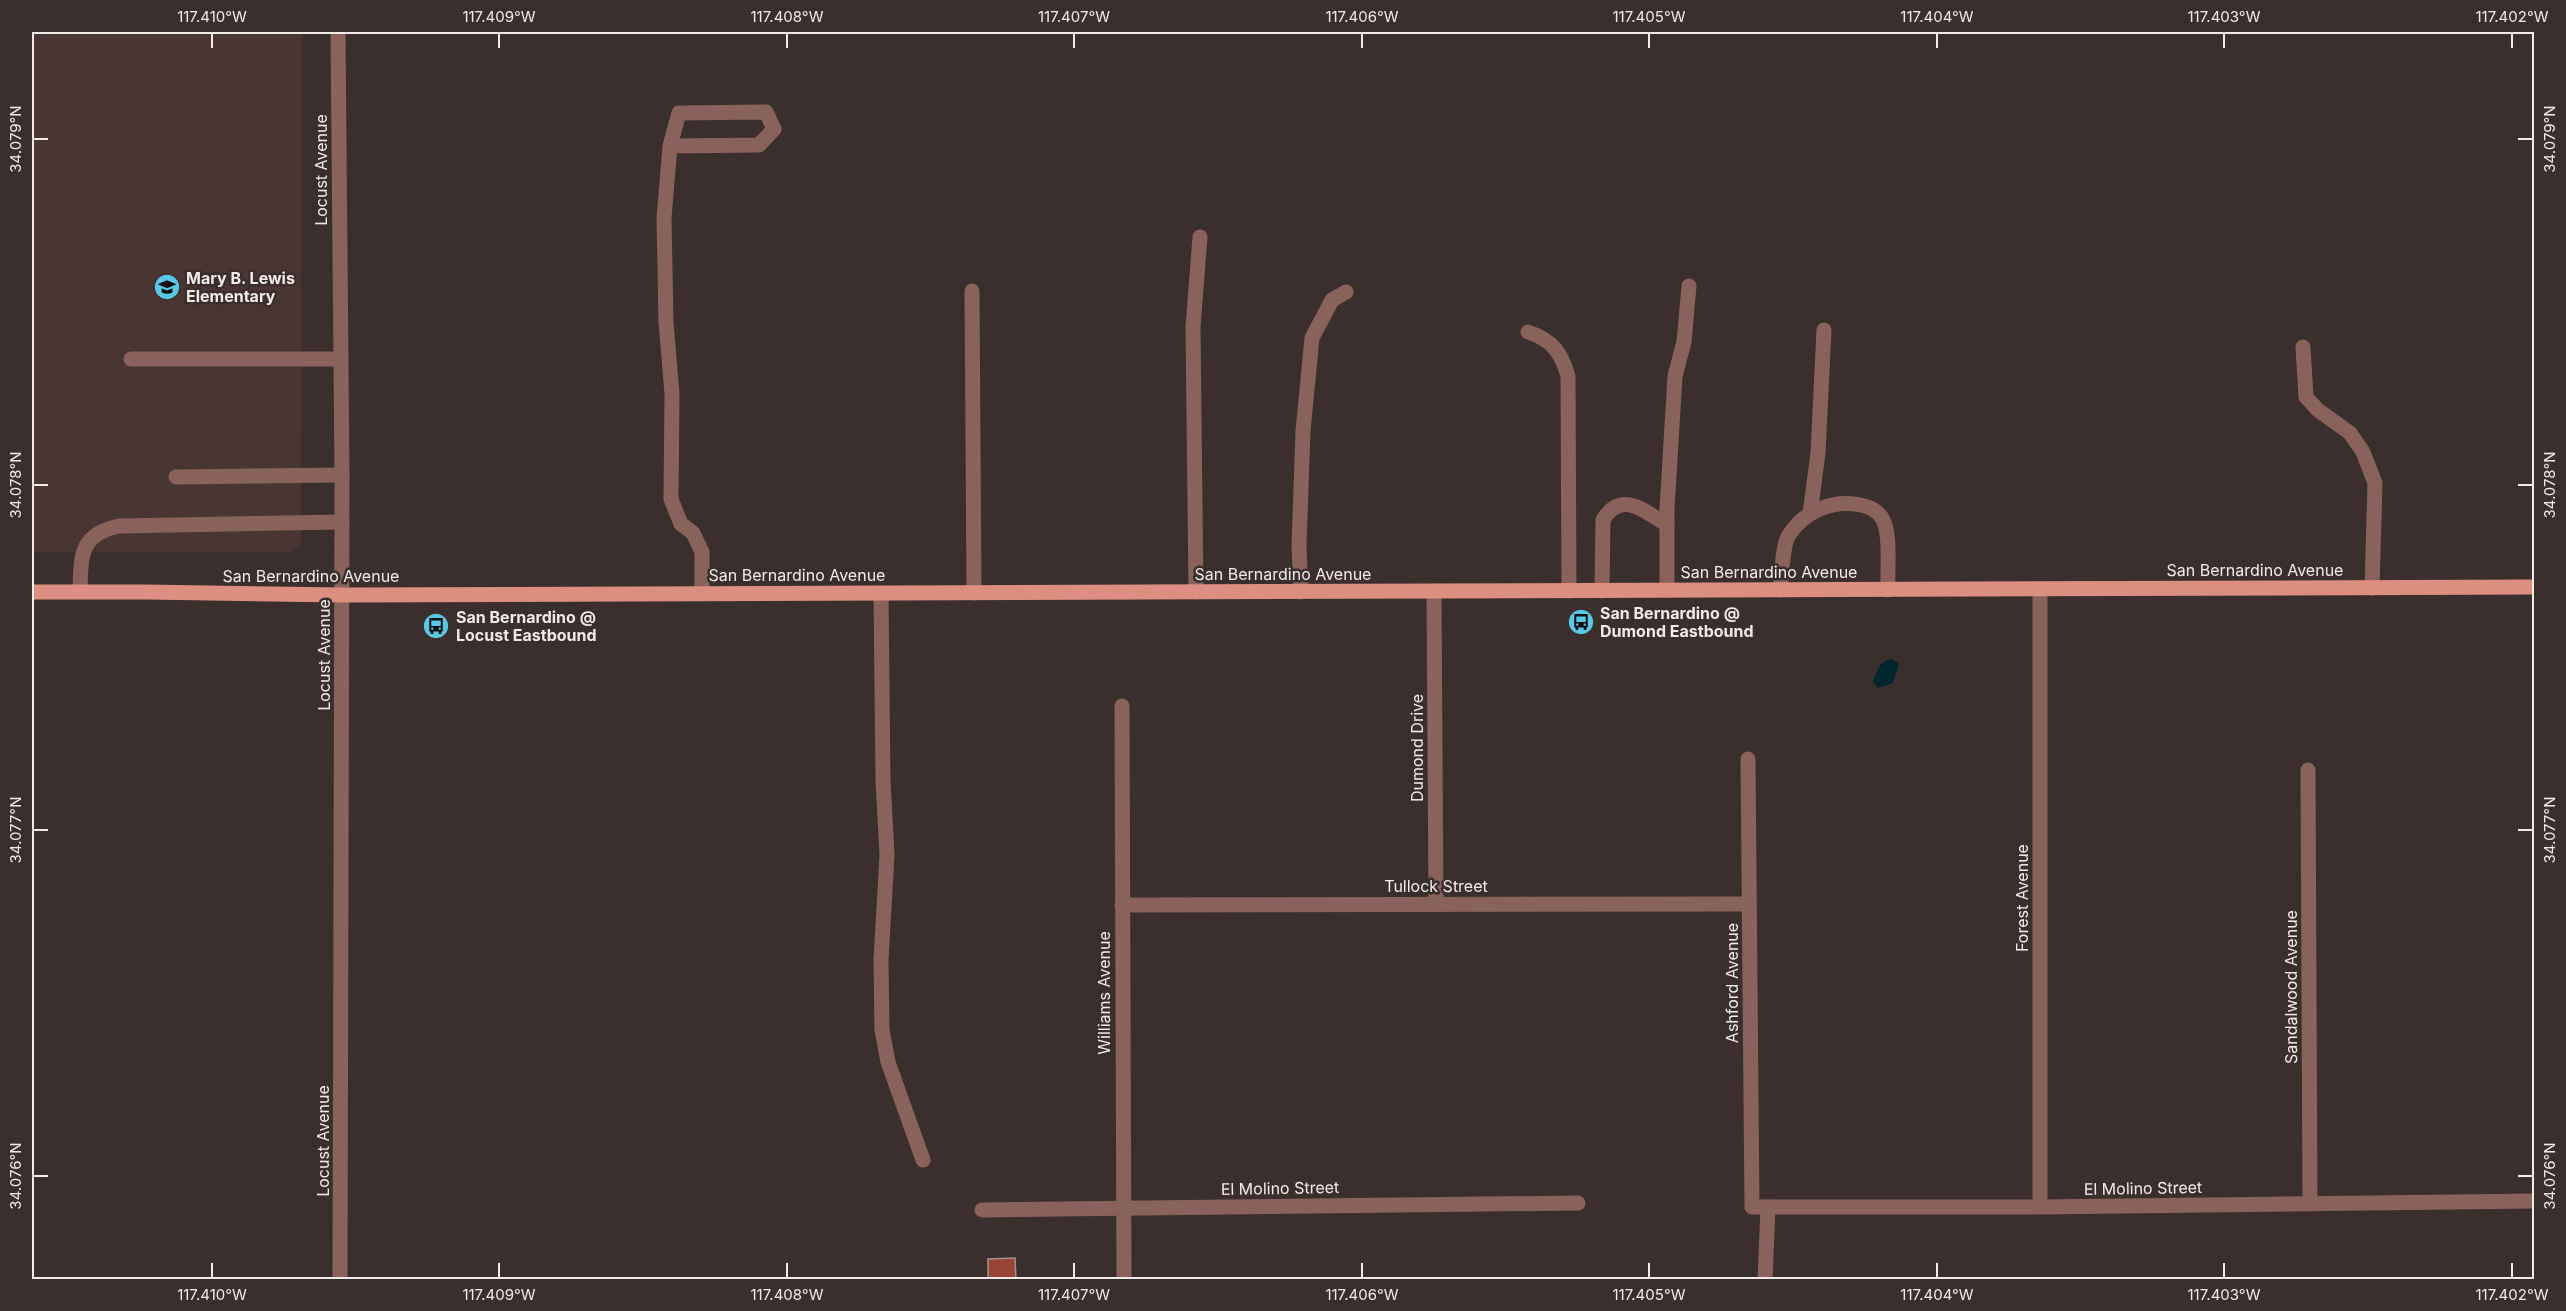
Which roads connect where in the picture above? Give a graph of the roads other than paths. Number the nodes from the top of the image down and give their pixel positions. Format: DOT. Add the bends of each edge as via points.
graph roads {
  1 [pos="338,32"];
  2 [pos="670,146"];
  3 [pos="1200,237"];
  4 [pos="1689,286"];
  5 [pos="972,291"];
  6 [pos="1346,292"];
  7 [pos="1824,330"];
  8 [pos="1528,332"];
  9 [pos="2302,347"];
  10 [pos="130,359"];
  11 [pos="341,359"];
  12 [pos="342,476"];
  13 [pos="176,477"];
  14 [pos="1810,514"];
  15 [pos="342,522"];
  16 [pos="1667,525"];
  17 [pos="2535,587"];
  18 [pos="2372,588"];
  19 [pos="2040,589"];
  20 [pos="1667,590"];
  21 [pos="1780,590"];
  22 [pos="1888,590"];
  23 [pos="1434,591"];
  24 [pos="1569,591"];
  25 [pos="1602,591"];
  26 [pos="32,592"];
  27 [pos="80,592"];
  28 [pos="1196,592"];
  29 [pos="1301,592"];
  30 [pos="702,593"];
  31 [pos="881,593"];
  32 [pos="974,593"];
  33 [pos="342,595"];
  34 [pos="1122,706"];
  35 [pos="1748,759"];
  36 [pos="2308,770"];
  37 [pos="1436,904"];
  38 [pos="1749,904"];
  39 [pos="1122,905"];
  40 [pos="923,1160"];
  41 [pos="2535,1201"];
  42 [pos="1578,1203"];
  43 [pos="2310,1204"];
  44 [pos="1760,1207"];
  45 [pos="2040,1207"];
  46 [pos="1124,1208"];
  47 [pos="982,1210"];
  48 [pos="340,1280"];
  49 [pos="1124,1280"];
  50 [pos="1765,1280"];
  1 -- 11 [label="street, Locust Avenue"];
  2 -- 2 [label="street" via="679,113 766,112 774,129 759,145"];
  2 -- 30 [label="street" via="664,218 672,394 671,499 681,524 693,533 702,552"];
  3 -- 28 [label="street" via="1192,327"];
  4 -- 16 [label="street" via="1684,342 1675,376"];
  5 -- 32 [label="street"];
  6 -- 29 [label="street" via="1332,300 1312,338 1303,431"];
  7 -- 14 [label="street" via="1818,453"];
  8 -- 24 [label="street" via="1544,337 1557,348 1568,376"];
  9 -- 18 [label="street" via="2306,397 2350,433 2363,452 2375,483"];
  10 -- 11 [label="street"];
  11 -- 12 [label="street, Locust Avenue"];
  12 -- 13 [label="street"];
  12 -- 15 [label="street, Locust Avenue"];
  14 -- 21 [label="street" via="1787,537"];
  14 -- 22 [label="street" via="1837,503 1862,505 1878,512 1887,531"];
  15 -- 27 [label="street" via="119,526 102,530 88,542 81,556"];
  15 -- 33 [label="street, Locust Avenue"];
  16 -- 20 [label="street"];
  16 -- 25 [label="street" via="1634,506 1620,505 1608,512 1603,520"];
  17 -- 18 [label="main road, San Bernardino Avenue"];
  18 -- 19 [label="main road, San Bernardino Avenue"];
  19 -- 22 [label="main road, San Bernardino Avenue"];
  19 -- 45 [label="street, Forest Avenue"];
  20 -- 21 [label="main road, San Bernardino Avenue"];
  20 -- 25 [label="main road, San Bernardino Avenue"];
  21 -- 22 [label="main road, San Bernardino Avenue"];
  23 -- 24 [label="main road, San Bernardino Avenue"];
  23 -- 29 [label="main road, San Bernardino Avenue"];
  23 -- 37 [label="street, Dumond Drive"];
  24 -- 25 [label="main road, San Bernardino Avenue"];
  26 -- 27 [label="main road, San Bernardino Avenue"];
  27 -- 33 [label="main road, San Bernardino Avenue"];
  28 -- 29 [label="main road, San Bernardino Avenue"];
  28 -- 32 [label="main road, San Bernardino Avenue"];
  30 -- 31 [label="main road, San Bernardino Avenue"];
  30 -- 33 [label="main road, San Bernardino Avenue"];
  31 -- 32 [label="main road, San Bernardino Avenue"];
  31 -- 40 [label="street" via="887,855 882,1030 888,1062"];
  33 -- 48 [label="street, Locust Avenue"];
  34 -- 39 [label="street, Williams Avenue"];
  35 -- 38 [label="street, Ashford Avenue"];
  36 -- 43 [label="street, Sandalwood Avenue"];
  37 -- 38 [label="street, Tullock Street"];
  37 -- 39 [label="street, Tullock Street"];
  38 -- 44 [label="street, Ashford Avenue"];
  39 -- 46 [label="street, Williams Avenue"];
  41 -- 43 [label="street, El Molino Street"];
  42 -- 46 [label="street, El Molino Street"];
  43 -- 45 [label="street, El Molino Street"];
  44 -- 45 [label="street, El Molino Street"];
  44 -- 50 [label="street, Ashford Avenue"];
  46 -- 47 [label="street, El Molino Street"];
  46 -- 49 [label="street, Williams Avenue"];
}
